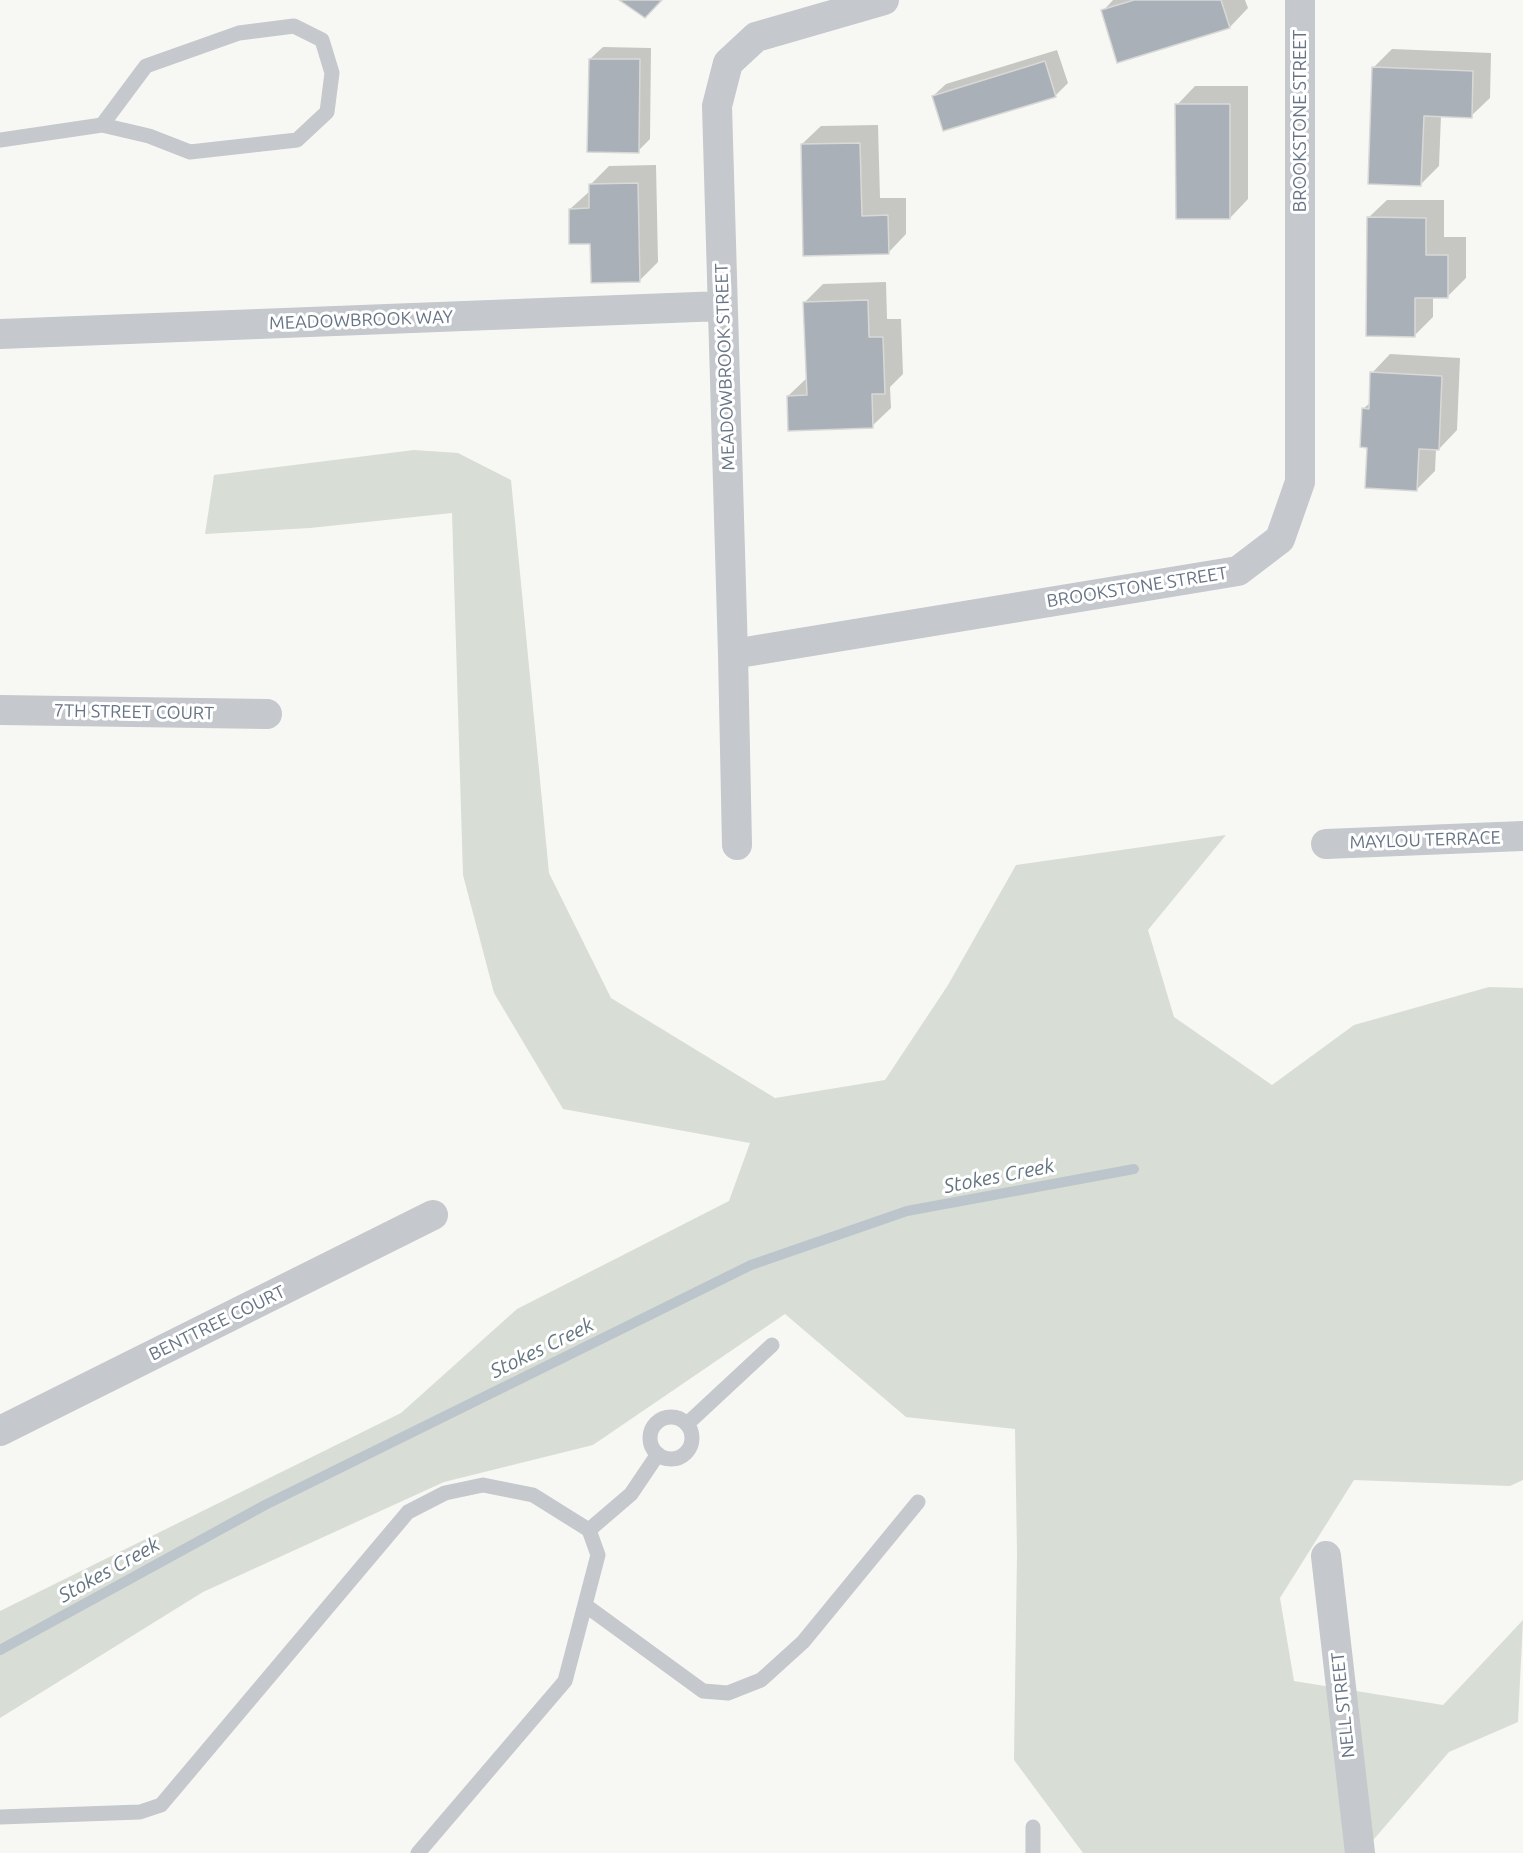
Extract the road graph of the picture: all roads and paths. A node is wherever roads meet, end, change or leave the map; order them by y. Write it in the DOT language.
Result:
graph roads {
  1 [pos="885,0"];
  2 [pos="1300,0"];
  3 [pos="102,124"];
  4 [pos="0,140"];
  5 [pos="722,306"];
  6 [pos="0,334"];
  7 [pos="734,654"];
  8 [pos="0,710"];
  9 [pos="267,714"];
  10 [pos="1523,836"];
  11 [pos="737,844"];
  12 [pos="1326,844"];
  13 [pos="433,1215"];
  14 [pos="772,1346"];
  15 [pos="687,1424"];
  16 [pos="0,1431"];
  17 [pos="658,1454"];
  18 [pos="918,1502"];
  19 [pos="589,1530"];
  20 [pos="1326,1556"];
  21 [pos="585,1605"];
  22 [pos="0,1817"];
  23 [pos="1033,1827"];
  24 [pos="418,1853"];
  25 [pos="1033,1853"];
  26 [pos="1360,1853"];
  1 -- 5 [label="street, MEADOWBROOK STREET"];
  2 -- 7 [label="street, BROOKSTONE STREET"];
  3 -- 3 [label="lane"];
  3 -- 4 [label="lane"];
  5 -- 6 [label="street, MEADOWBROOK WAY"];
  5 -- 7 [label="street, MEADOWBROOK STREET"];
  7 -- 11 [label="street, MEADOWBROOK STREET"];
  8 -- 9 [label="street, 7TH STREET COURT"];
  10 -- 12 [label="street, MAYLOU TERRACE"];
  13 -- 16 [label="street, BENTTREE COURT"];
  14 -- 15 [label="lane"];
  15 -- 17 [label="lane"];
  15 -- 17 [label="lane"];
  17 -- 19 [label="lane"];
  18 -- 21 [label="lane"];
  19 -- 21 [label="lane"];
  19 -- 22 [label="lane"];
  20 -- 26 [label="street, NELL STREET"];
  21 -- 24 [label="lane"];
  23 -- 25 [label="lane"];
}
